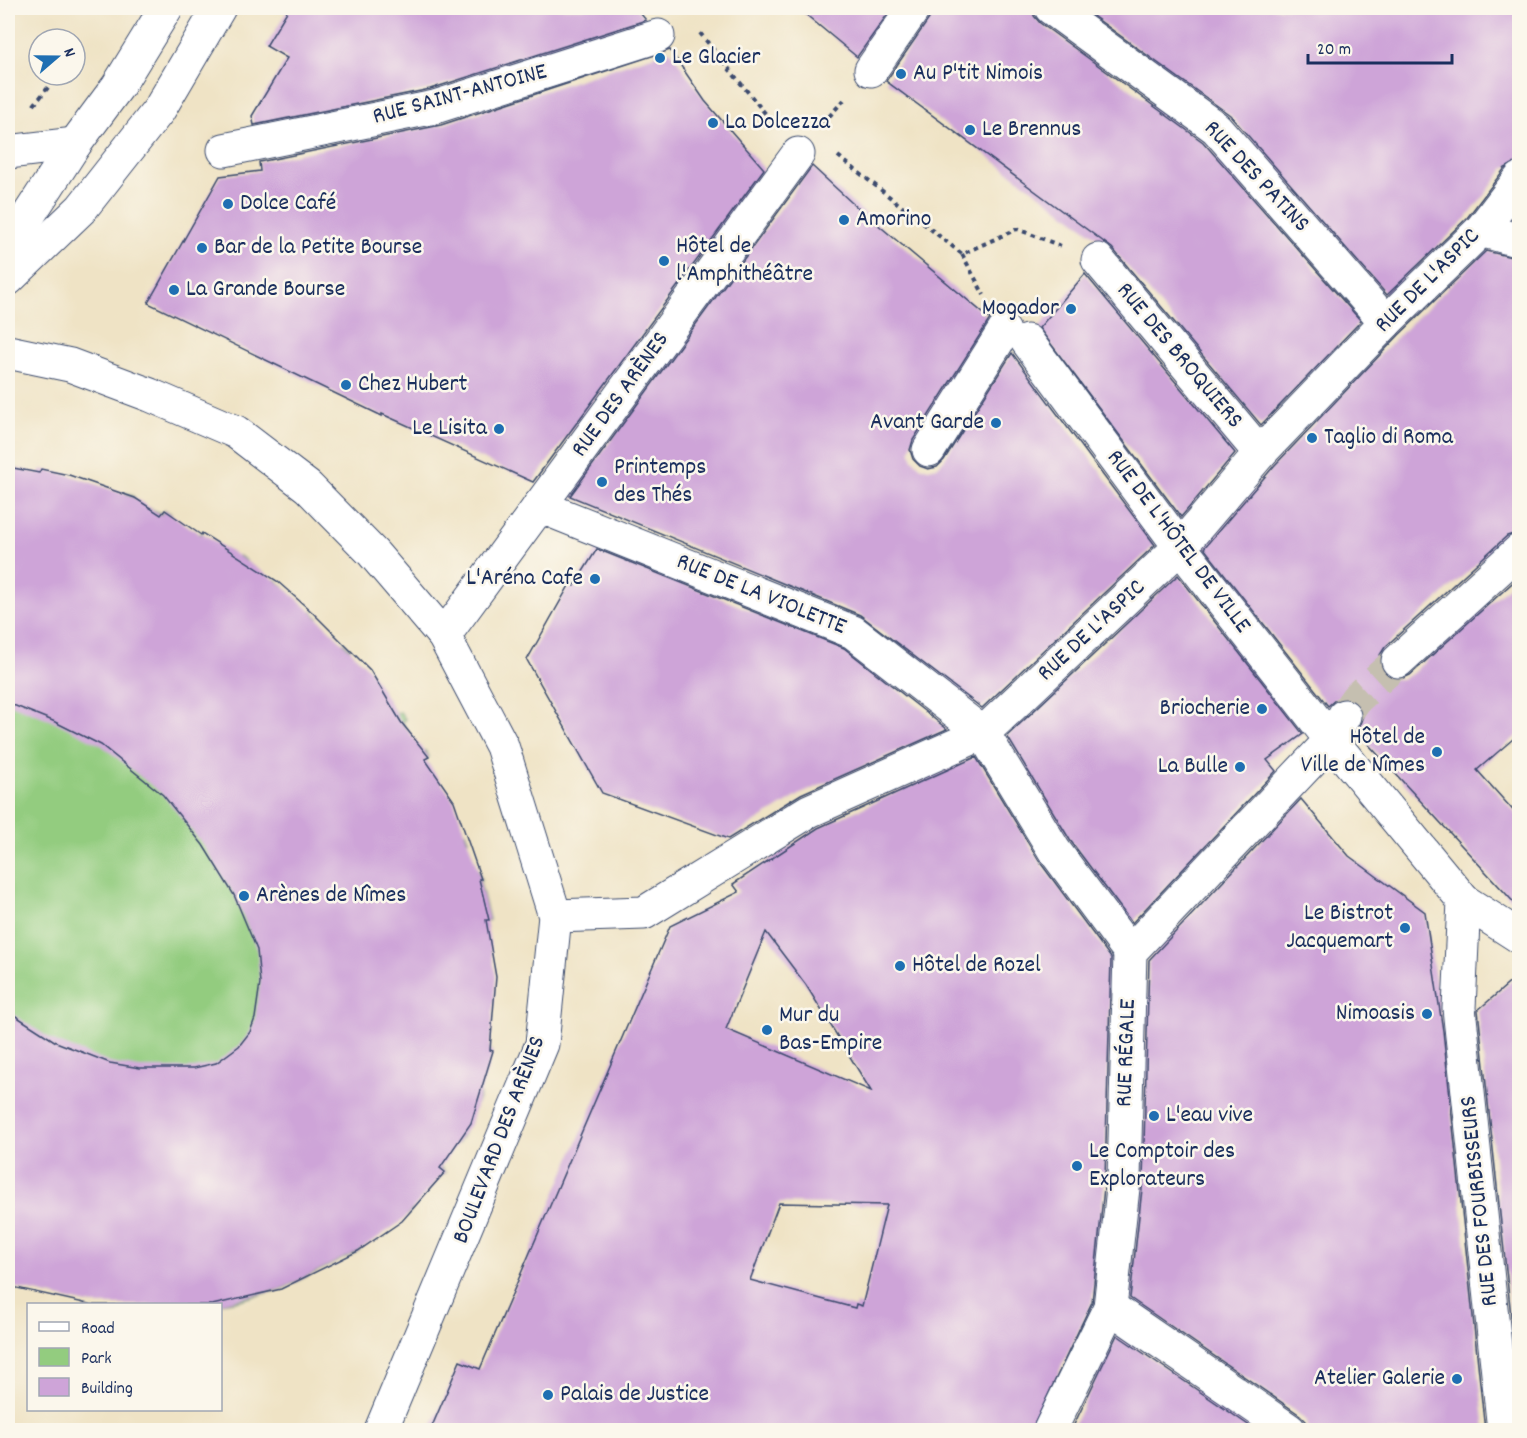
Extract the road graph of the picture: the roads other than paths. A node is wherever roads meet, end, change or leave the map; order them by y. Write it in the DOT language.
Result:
graph roads {
  1 [pos="166,8"];
  2 [pos="219,8"];
  3 [pos="914,8"];
  4 [pos="1051,8"];
  5 [pos="658,36"];
  6 [pos="871,70"];
  7 [pos="75,144"];
  8 [pos="224,150"];
  9 [pos="8,152"];
  10 [pos="798,154"];
  11 [pos="1520,179"];
  12 [pos="1481,230"];
  13 [pos="1520,241"];
  14 [pos="8,247"];
  15 [pos="1098,260"];
  16 [pos="8,279"];
  17 [pos="1386,322"];
  18 [pos="8,352"];
  19 [pos="928,450"];
  20 [pos="1260,453"];
  21 [pos="539,506"];
  22 [pos="1180,547"];
  23 [pos="1520,550"];
  24 [pos="444,636"];
  25 [pos="1398,661"];
  26 [pos="1338,728"];
  27 [pos="983,734"];
  28 [pos="1464,901"];
  29 [pos="555,916"];
  30 [pos="1520,937"];
  31 [pos="1130,952"];
  32 [pos="1110,1307"];
  33 [pos="381,1431"];
  34 [pos="1050,1431"];
  35 [pos="1288,1431"];
  36 [pos="1504,1431"];
  1 -- 7 [label="street"];
  2 -- 16 [label="street"];
  3 -- 6 [label="street"];
  4 -- 17 [label="street, RUE DES PATINS"];
  5 -- 8 [label="street, RUE SAINT-ANTOINE"];
  7 -- 9 [label="street"];
  7 -- 14 [label="street"];
  10 -- 21 [label="street, RUE DES ARÈNES"];
  11 -- 12 [label="street, RUE DE L'ASPIC"];
  12 -- 13 [label="street"];
  12 -- 17 [label="street, RUE DE L'ASPIC"];
  15 -- 20 [label="street, RUE DES BROQUIERS"];
  17 -- 20 [label="street, RUE DE L'ASPIC"];
  18 -- 24 [label="street, BOULEVARD DES ARÈNES"];
  19 -- 22 [label="street, RUE DE L'HÔTEL DE VILLE"];
  20 -- 22 [label="street, RUE DE L'ASPIC"];
  21 -- 24 [label="street, RUE DES ARÈNES"];
  21 -- 27 [label="street, RUE DE LA VIOLETTE"];
  22 -- 26 [label="street, RUE DE L'HÔTEL DE VILLE"];
  22 -- 27 [label="street, RUE DE L'ASPIC"];
  23 -- 25 [label="street"];
  24 -- 29 [label="street, BOULEVARD DES ARÈNES"];
  26 -- 28 [label="street, RUE DE L'HÔTEL DE VILLE"];
  26 -- 31 [label="street"];
  27 -- 29 [label="street, RUE DE L'ASPIC"];
  27 -- 31 [label="street, RUE DE LA VIOLETTE"];
  28 -- 30 [label="street, RUE DE L'HÔTEL DE VILLE"];
  28 -- 36 [label="street, RUE DES FOURBISSEURS"];
  29 -- 33 [label="street, BOULEVARD DES ARÈNES"];
  31 -- 32 [label="street, RUE RÉGALE"];
  32 -- 34 [label="street, RUE RÉGALE"];
  32 -- 35 [label="street"];
}
